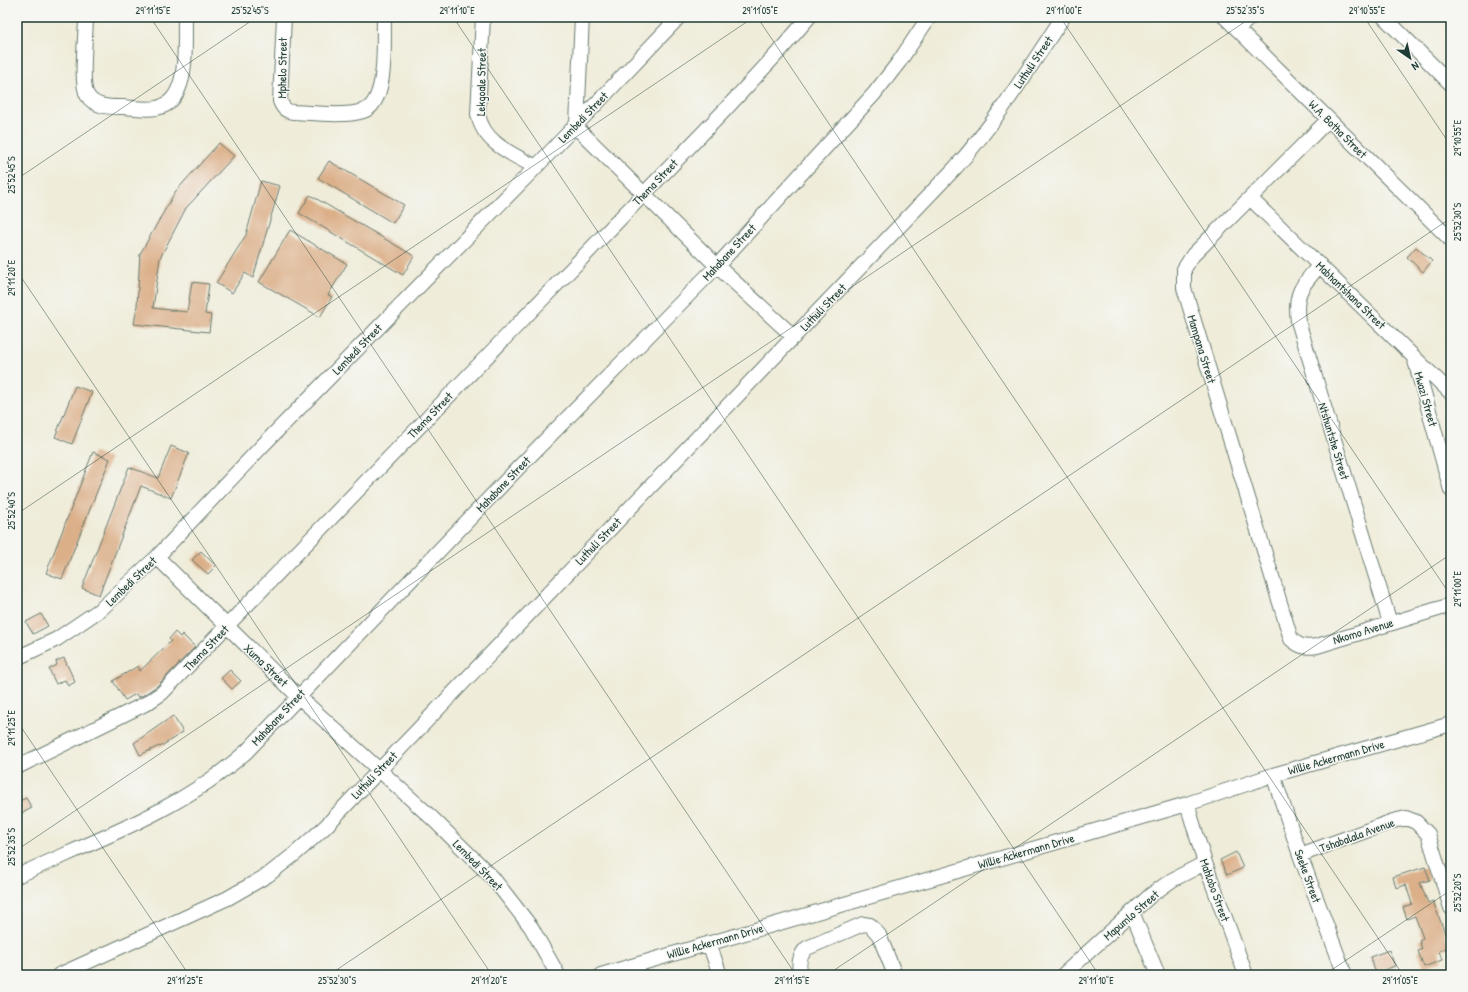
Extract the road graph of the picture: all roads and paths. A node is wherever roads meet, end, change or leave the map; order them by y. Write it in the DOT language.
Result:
graph roads {
  1 [pos="86,17"];
  2 [pos="185,17"];
  3 [pos="284,17"];
  4 [pos="384,17"];
  5 [pos="483,17"];
  6 [pos="582,17"];
  7 [pos="679,17"];
  8 [pos="809,17"];
  9 [pos="929,17"];
  10 [pos="1063,17"];
  11 [pos="1225,17"];
  12 [pos="1251,17"];
  13 [pos="1384,17"];
  14 [pos="1237,29"];
  15 [pos="1451,84"];
  16 [pos="1328,120"];
  17 [pos="576,125"];
  18 [pos="536,167"];
  19 [pos="644,193"];
  20 [pos="1250,198"];
  21 [pos="1451,240"];
  22 [pos="1320,265"];
  23 [pos="717,266"];
  24 [pos="794,337"];
  25 [pos="1413,355"];
  26 [pos="1451,393"];
  27 [pos="1451,490"];
  28 [pos="157,557"];
  29 [pos="1451,606"];
  30 [pos="1390,623"];
  31 [pos="1286,626"];
  32 [pos="226,627"];
  33 [pos="17,658"];
  34 [pos="298,696"];
  35 [pos="1451,724"];
  36 [pos="17,767"];
  37 [pos="378,771"];
  38 [pos="1273,775"];
  39 [pos="1187,804"];
  40 [pos="1300,855"];
  41 [pos="1205,863"];
  42 [pos="17,876"];
  43 [pos="1451,908"];
  44 [pos="1132,912"];
  45 [pos="709,943"];
  46 [pos="626,971"];
  47 [pos="1068,973"];
  48 [pos="59,975"];
  49 [pos="558,975"];
  50 [pos="601,975"];
  51 [pos="720,975"];
  52 [pos="801,975"];
  53 [pos="895,975"];
  54 [pos="1158,975"];
  55 [pos="1246,975"];
  56 [pos="1345,975"];
  1 -- 2 [label="street"];
  3 -- 4 [label="street, Mphelo Street"];
  5 -- 18 [label="street, Lekgoale Street"];
  6 -- 17 [label="street"];
  7 -- 17 [label="street, Lembedi Street"];
  8 -- 19 [label="street, Thema Street"];
  9 -- 23 [label="street, Mahabane Street"];
  10 -- 24 [label="street, Luthuli Street"];
  11 -- 14 [label="street, W.A. Botha Street"];
  12 -- 14 [label="street"];
  13 -- 15 [label="street"];
  14 -- 16 [label="street, W.A. Botha Street"];
  16 -- 20 [label="street, Mampana Street"];
  16 -- 21 [label="street, W.A. Botha Street"];
  17 -- 18 [label="street, Lembedi Street"];
  17 -- 19 [label="street"];
  18 -- 28 [label="street, Lembedi Street"];
  19 -- 23 [label="street"];
  19 -- 32 [label="street, Thema Street"];
  20 -- 22 [label="street, Mabhantshana Street"];
  20 -- 31 [label="street, Mampana Street"];
  22 -- 25 [label="street, Mabhantshana Street"];
  22 -- 30 [label="street, Ntshuntshe Street"];
  23 -- 24 [label="street"];
  23 -- 34 [label="street, Mahabane Street"];
  24 -- 37 [label="street, Luthuli Street"];
  25 -- 26 [label="street, Mabhantshana Street"];
  25 -- 27 [label="street, Mwazi Street"];
  28 -- 32 [label="street, Xuma Street"];
  28 -- 33 [label="street, Lembedi Street"];
  29 -- 30 [label="street, Nkomo Avenue"];
  30 -- 31 [label="street, Nkomo Avenue"];
  32 -- 34 [label="street, Xuma Street"];
  32 -- 36 [label="street, Thema Street"];
  34 -- 37 [label="street, Xuma Street"];
  34 -- 42 [label="street, Mahabane Street"];
  35 -- 38 [label="street, Willie Ackermann Drive"];
  37 -- 48 [label="street, Luthuli Street"];
  37 -- 49 [label="street, Lembedi Street"];
  38 -- 39 [label="street, Willie Ackermann Drive"];
  38 -- 40 [label="street, Seeke Street"];
  39 -- 41 [label="street, Mahlobo Street"];
  39 -- 45 [label="street, Willie Ackermann Drive"];
  40 -- 43 [label="street, Tshabalala Avenue"];
  40 -- 56 [label="street, Seeke Street"];
  41 -- 44 [label="street, Mapumlo Street"];
  41 -- 55 [label="street, Mahlobo Street"];
  44 -- 47 [label="street, Mapumlo Street"];
  44 -- 54 [label="street"];
  45 -- 46 [label="street, Willie Ackermann Drive"];
  45 -- 51 [label="street"];
  46 -- 50 [label="street, Willie Ackermann Drive"];
  52 -- 53 [label="street"];
}
